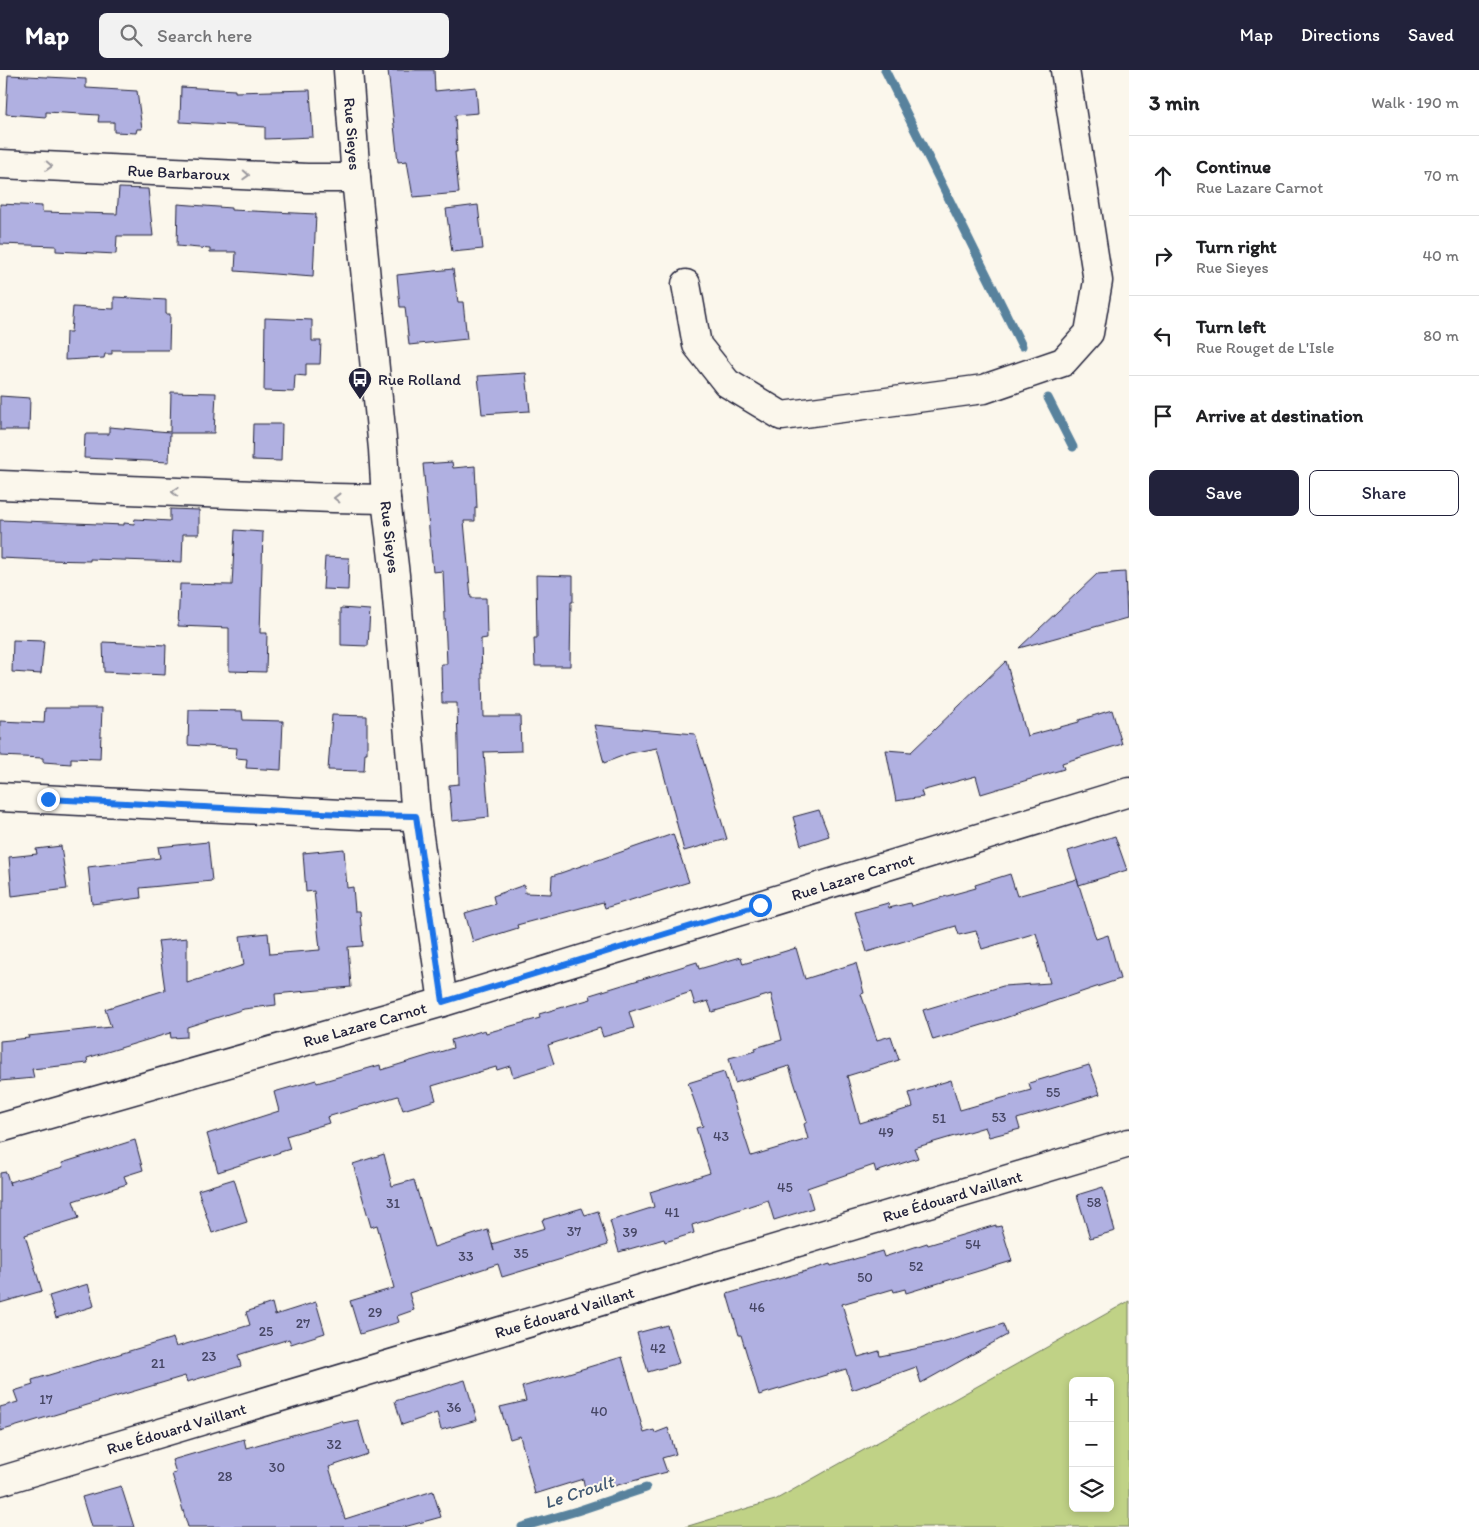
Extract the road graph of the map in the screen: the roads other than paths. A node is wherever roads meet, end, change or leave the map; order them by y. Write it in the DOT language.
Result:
graph roads {
  1 [pos="348,70"];
  2 [pos="1065,70"];
  3 [pos="0,164"];
  4 [pos="356,178"];
  5 [pos="686,284"];
  6 [pos="0,485"];
  7 [pos="386,499"];
  8 [pos="1129,792"];
  9 [pos="0,798"];
  10 [pos="416,816"];
  11 [pos="443,1002"];
  12 [pos="0,1128"];
  13 [pos="1129,1143"];
  14 [pos="0,1481"];
  1 -- 4 [label="street, Rue Sieyes"];
  2 -- 5 [label="street"];
  3 -- 4 [label="street, Rue Barbaroux, one-way"];
  4 -- 7 [label="street, Rue Sieyes"];
  7 -- 6 [label="street, one-way"];
  7 -- 10 [label="street, Rue Sieyes"];
  8 -- 11 [label="street, Rue Lazare Carnot"];
  9 -- 10 [label="street"];
  10 -- 11 [label="street, Rue Sieyes"];
  11 -- 12 [label="street, Rue Lazare Carnot"];
  13 -- 14 [label="street, Rue Édouard Vaillant"];
}
